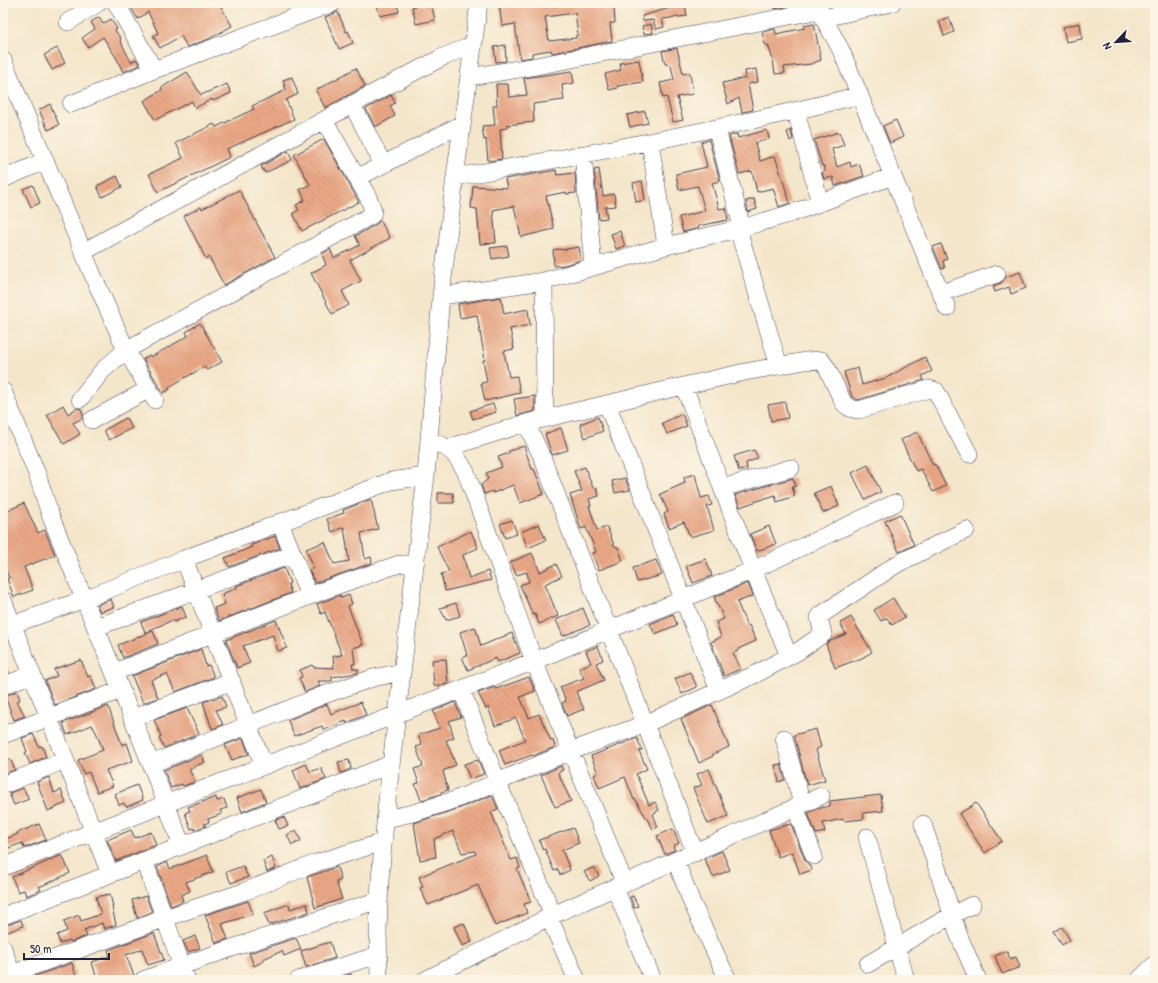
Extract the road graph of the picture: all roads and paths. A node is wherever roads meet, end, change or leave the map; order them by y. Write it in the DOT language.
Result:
graph roads {
  1 [pos="98,3"];
  2 [pos="116,3"];
  3 [pos="333,3"];
  4 [pos="479,3"];
  5 [pos="892,3"];
  6 [pos="820,10"];
  7 [pos="68,22"];
  8 [pos="473,45"];
  9 [pos="3,60"];
  10 [pos="154,70"];
  11 [pos="469,77"];
  12 [pos="860,95"];
  13 [pos="71,104"];
  14 [pos="352,104"];
  15 [pos="796,111"];
  16 [pos="324,120"];
  17 [pos="462,124"];
  18 [pos="717,129"];
  19 [pos="650,142"];
  20 [pos="583,154"];
  21 [pos="45,161"];
  22 [pos="383,164"];
  23 [pos="893,176"];
  24 [pos="455,177"];
  25 [pos="357,178"];
  26 [pos="3,179"];
  27 [pos="820,202"];
  28 [pos="740,228"];
  29 [pos="666,246"];
  30 [pos="83,252"];
  31 [pos="593,267"];
  32 [pos="997,274"];
  33 [pos="544,281"];
  34 [pos="441,296"];
  35 [pos="126,350"];
  36 [pos="779,366"];
  37 [pos="684,386"];
  38 [pos="3,391"];
  39 [pos="80,398"];
  40 [pos="607,404"];
  41 [pos="545,419"];
  42 [pos="92,420"];
  43 [pos="526,423"];
  44 [pos="430,441"];
  45 [pos="448,448"];
  46 [pos="969,454"];
  47 [pos="791,468"];
  48 [pos="426,476"];
  49 [pos="722,488"];
  50 [pos="895,503"];
  51 [pos="280,522"];
  52 [pos="966,530"];
  53 [pos="292,554"];
  54 [pos="184,559"];
  55 [pos="415,564"];
  56 [pos="753,570"];
  57 [pos="197,590"];
  58 [pos="309,596"];
  59 [pos="683,598"];
  60 [pos="85,599"];
  61 [pos="3,600"];
  62 [pos="8,626"];
  63 [pos="97,627"];
  64 [pos="608,630"];
  65 [pos="214,633"];
  66 [pos="789,656"];
  67 [pos="534,661"];
  68 [pos="115,672"];
  69 [pos="402,672"];
  70 [pos="32,674"];
  71 [pos="232,681"];
  72 [pos="3,686"];
  73 [pos="460,689"];
  74 [pos="122,690"];
  75 [pos="719,691"];
  76 [pos="397,714"];
  77 [pos="49,718"];
  78 [pos="132,718"];
  79 [pos="645,724"];
  80 [pos="249,725"];
  81 [pos="3,735"];
  82 [pos="784,738"];
  83 [pos="571,751"];
  84 [pos="66,760"];
  85 [pos="152,764"];
  86 [pos="391,764"];
  87 [pos="264,766"];
  88 [pos="498,783"];
  89 [pos="3,786"];
  90 [pos="821,796"];
  91 [pos="167,804"];
  92 [pos="798,805"];
  93 [pos="386,819"];
  94 [pos="923,824"];
  95 [pos="94,831"];
  96 [pos="867,837"];
  97 [pos="383,842"];
  98 [pos="182,846"];
  99 [pos="695,853"];
  100 [pos="814,856"];
  101 [pos="144,861"];
  102 [pos="676,861"];
  103 [pos="3,867"];
  104 [pos="110,874"];
  105 [pos="620,886"];
  106 [pos="379,900"];
  107 [pos="972,905"];
  108 [pos="952,915"];
  109 [pos="3,916"];
  110 [pos="551,916"];
  111 [pos="165,918"];
  112 [pos="897,947"];
  113 [pos="3,948"];
  114 [pos="378,955"];
  115 [pos="868,964"];
  116 [pos="1155,964"];
  117 [pos="184,973"];
  118 [pos="10,977"];
  119 [pos="143,980"];
  120 [pos="298,980"];
  121 [pos="379,980"];
  122 [pos="425,980"];
  123 [pos="577,980"];
  124 [pos="653,980"];
  125 [pos="728,980"];
  126 [pos="906,980"];
  127 [pos="978,980"];
  128 [pos="1139,980"];
  1 -- 7 [label="street"];
  2 -- 10 [label="street"];
  3 -- 10 [label="street"];
  4 -- 8 [label="street"];
  5 -- 6 [label="street"];
  6 -- 11 [label="street"];
  6 -- 12 [label="street"];
  8 -- 11 [label="street"];
  8 -- 14 [label="street"];
  9 -- 21 [label="street"];
  10 -- 13 [label="street"];
  11 -- 17 [label="street"];
  12 -- 15 [label="street"];
  12 -- 23 [label="street"];
  14 -- 16 [label="street"];
  14 -- 22 [label="street"];
  15 -- 18 [label="street"];
  15 -- 27 [label="street"];
  16 -- 25 [label="street"];
  16 -- 30 [label="street"];
  17 -- 22 [label="street"];
  17 -- 24 [label="street"];
  18 -- 19 [label="street"];
  18 -- 28 [label="street"];
  19 -- 20 [label="street"];
  19 -- 29 [label="street"];
  20 -- 24 [label="street"];
  20 -- 31 [label="street"];
  21 -- 26 [label="street"];
  21 -- 30 [label="street"];
  22 -- 25 [label="street"];
  23 -- 27 [label="street"];
  23 -- 32 [label="street"];
  24 -- 34 [label="street"];
  25 -- 35 [label="street"];
  27 -- 28 [label="street"];
  28 -- 29 [label="street"];
  28 -- 36 [label="street"];
  29 -- 31 [label="street"];
  30 -- 35 [label="street"];
  31 -- 33 [label="street"];
  33 -- 34 [label="street"];
  33 -- 41 [label="street"];
  34 -- 44 [label="street"];
  35 -- 39 [label="street"];
  35 -- 42 [label="street"];
  36 -- 37 [label="street"];
  36 -- 46 [label="street"];
  37 -- 40 [label="street"];
  37 -- 49 [label="street"];
  38 -- 60 [label="street"];
  40 -- 41 [label="street"];
  40 -- 59 [label="street"];
  41 -- 43 [label="street"];
  43 -- 45 [label="street"];
  43 -- 64 [label="street"];
  44 -- 45 [label="street"];
  44 -- 48 [label="street"];
  45 -- 67 [label="street"];
  47 -- 49 [label="street"];
  48 -- 51 [label="street"];
  48 -- 55 [label="street"];
  49 -- 56 [label="street"];
  50 -- 56 [label="street"];
  51 -- 53 [label="street"];
  51 -- 54 [label="street"];
  52 -- 66 [label="street"];
  53 -- 57 [label="street"];
  53 -- 58 [label="street"];
  54 -- 57 [label="street"];
  54 -- 60 [label="street"];
  55 -- 58 [label="street"];
  55 -- 69 [label="street"];
  56 -- 59 [label="street"];
  56 -- 66 [label="street"];
  57 -- 63 [label="street"];
  57 -- 65 [label="street"];
  58 -- 65 [label="street"];
  59 -- 64 [label="street"];
  59 -- 75 [label="street"];
  60 -- 62 [label="street"];
  60 -- 63 [label="street"];
  61 -- 62 [label="street"];
  62 -- 70 [label="street"];
  63 -- 68 [label="street"];
  64 -- 67 [label="street"];
  64 -- 79 [label="street"];
  65 -- 68 [label="street"];
  65 -- 71 [label="street"];
  66 -- 75 [label="street"];
  67 -- 73 [label="street"];
  67 -- 83 [label="street"];
  68 -- 74 [label="street"];
  69 -- 76 [label="street"];
  69 -- 80 [label="street"];
  70 -- 72 [label="street"];
  70 -- 77 [label="street"];
  71 -- 78 [label="street"];
  71 -- 80 [label="street"];
  73 -- 76 [label="street"];
  73 -- 88 [label="street"];
  74 -- 77 [label="street"];
  74 -- 78 [label="street"];
  75 -- 79 [label="street"];
  76 -- 86 [label="street"];
  76 -- 87 [label="street"];
  77 -- 81 [label="street"];
  77 -- 84 [label="street"];
  78 -- 85 [label="street"];
  79 -- 83 [label="street"];
  79 -- 99 [label="street"];
  80 -- 85 [label="street"];
  80 -- 87 [label="street"];
  82 -- 92 [label="street"];
  83 -- 88 [label="street"];
  83 -- 105 [label="street"];
  84 -- 89 [label="street"];
  84 -- 95 [label="street"];
  85 -- 91 [label="street"];
  86 -- 93 [label="street"];
  86 -- 98 [label="street"];
  87 -- 91 [label="street"];
  88 -- 93 [label="street"];
  88 -- 110 [label="street"];
  90 -- 92 [label="street"];
  91 -- 95 [label="street"];
  91 -- 98 [label="street"];
  92 -- 99 [label="street"];
  92 -- 100 [label="street"];
  93 -- 97 [label="street"];
  94 -- 108 [label="street"];
  95 -- 103 [label="street"];
  95 -- 104 [label="street"];
  96 -- 112 [label="street"];
  97 -- 106 [label="street"];
  97 -- 111 [label="street"];
  98 -- 101 [label="street"];
  99 -- 102 [label="street"];
  101 -- 104 [label="street"];
  101 -- 111 [label="street"];
  102 -- 105 [label="street"];
  102 -- 125 [label="street"];
  104 -- 109 [label="street"];
  105 -- 110 [label="street"];
  105 -- 124 [label="street"];
  106 -- 114 [label="street"];
  106 -- 117 [label="street"];
  107 -- 108 [label="street"];
  108 -- 112 [label="street"];
  108 -- 127 [label="street"];
  110 -- 122 [label="street"];
  110 -- 123 [label="street"];
  111 -- 117 [label="street"];
  111 -- 118 [label="street"];
  112 -- 115 [label="street"];
  112 -- 126 [label="street"];
  113 -- 118 [label="street"];
  114 -- 120 [label="street"];
  114 -- 121 [label="street"];
  116 -- 128 [label="street"];
  117 -- 119 [label="street"];
}
